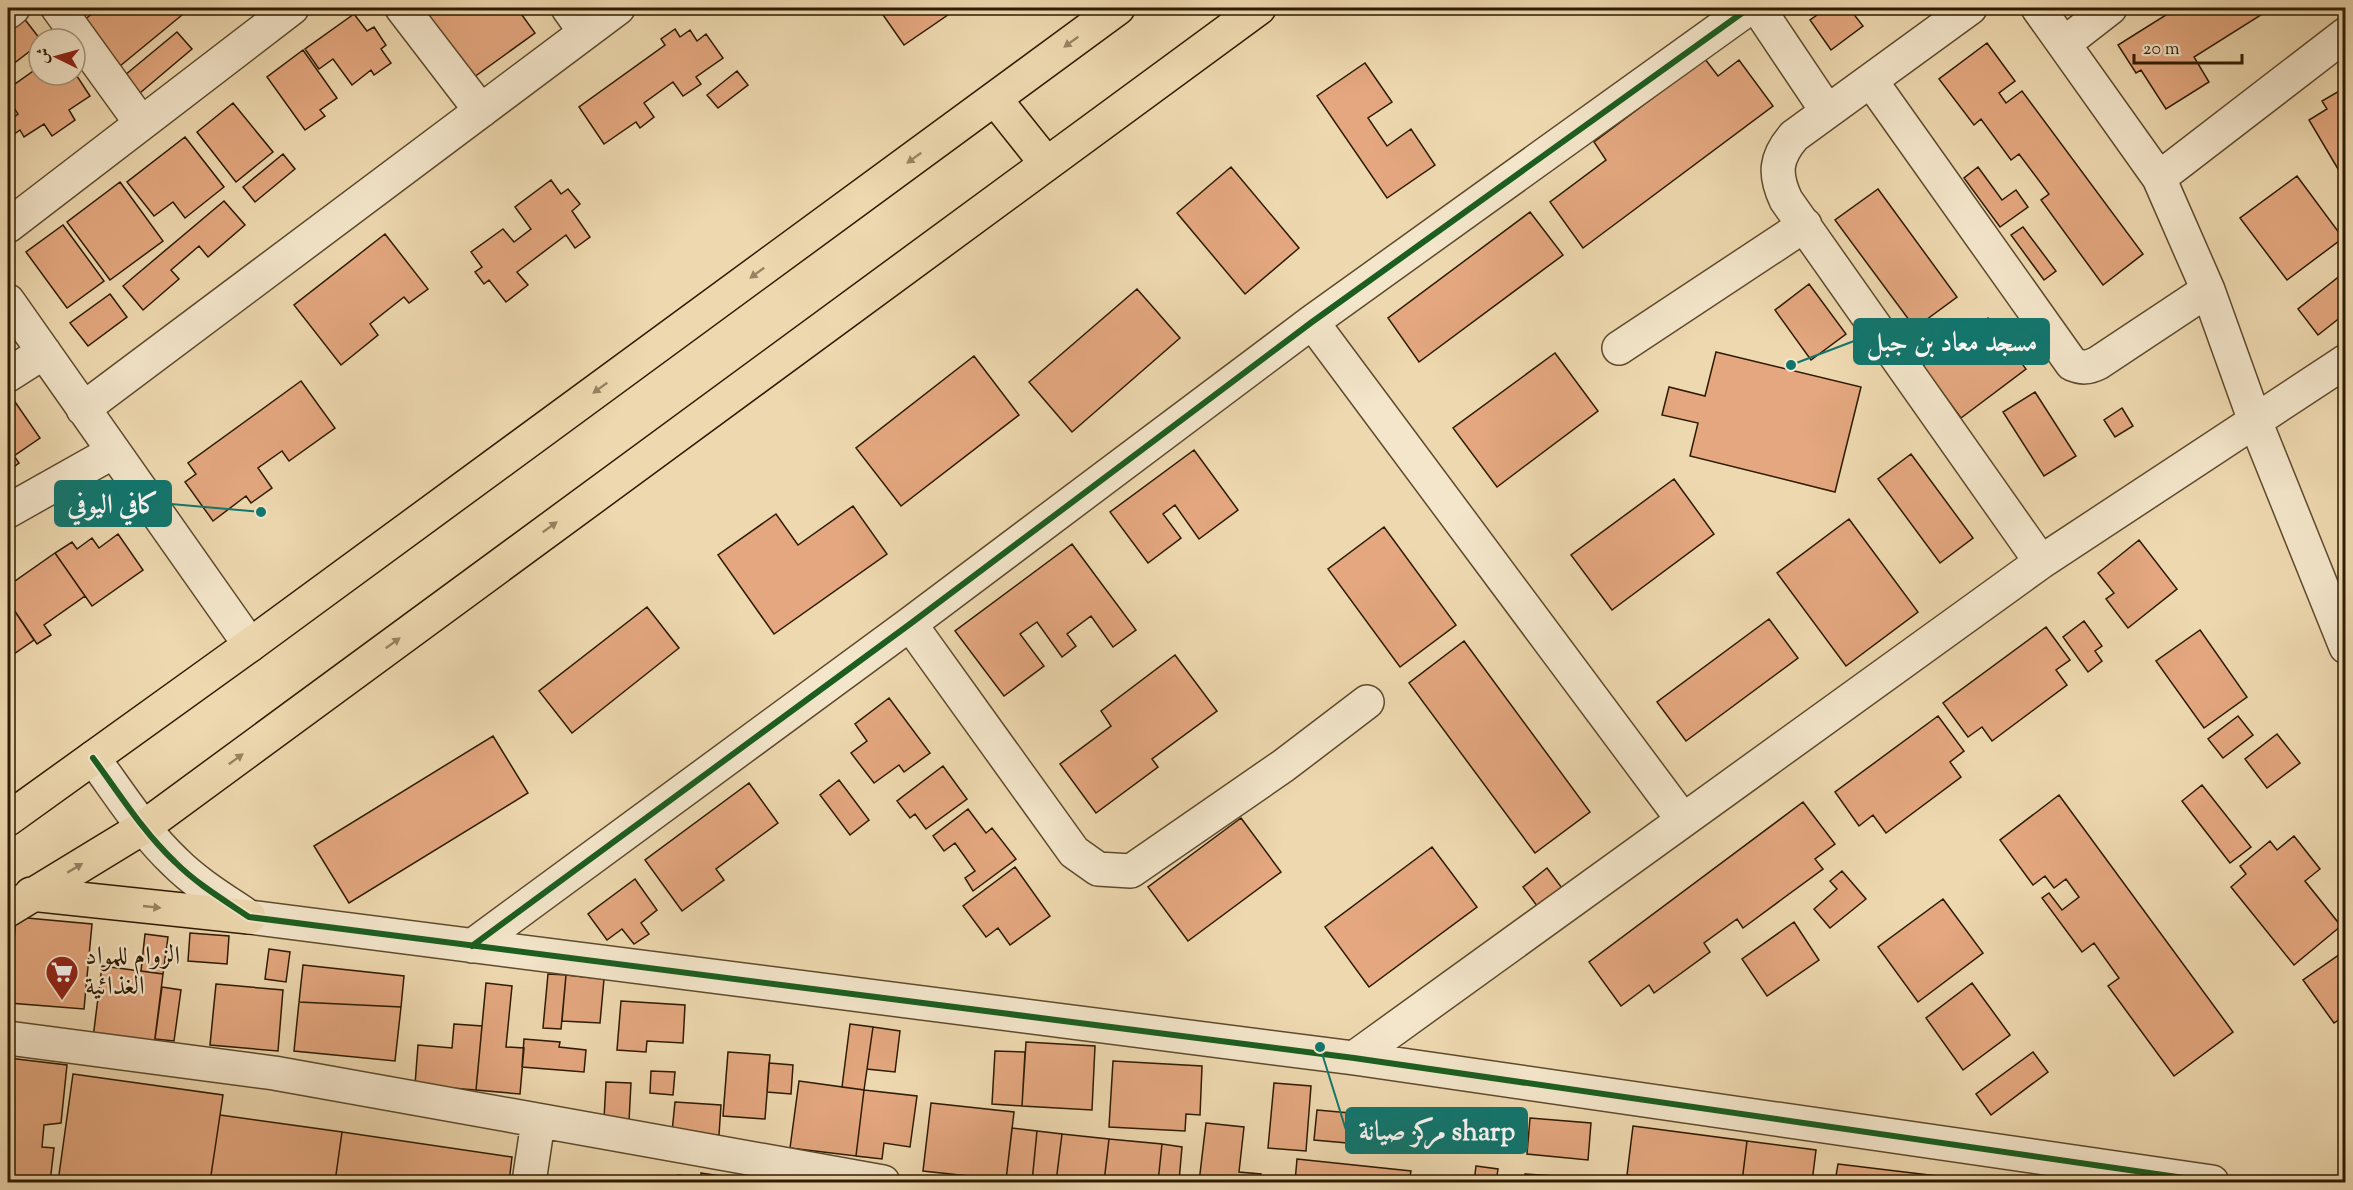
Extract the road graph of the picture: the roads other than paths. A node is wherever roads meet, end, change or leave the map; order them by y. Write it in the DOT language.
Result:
graph roads {
  1 [pos="13,8"];
  2 [pos="57,8"];
  3 [pos="292,8"];
  4 [pos="402,8"];
  5 [pos="618,8"];
  6 [pos="1118,8"];
  7 [pos="1259,8"];
  8 [pos="1749,8"];
  9 [pos="1758,8"];
  10 [pos="1970,8"];
  11 [pos="2038,8"];
  12 [pos="2110,8"];
  13 [pos="8,12"];
  14 [pos="576,20"];
  15 [pos="2346,34"];
  16 [pos="2065,43"];
  17 [pos="1871,81"];
  18 [pos="995,99"];
  19 [pos="481,111"];
  20 [pos="1827,111"];
  21 [pos="141,123"];
  22 [pos="1046,163"];
  23 [pos="2159,178"];
  24 [pos="1805,225"];
  25 [pos="8,226"];
  26 [pos="2208,290"];
  27 [pos="8,302"];
  28 [pos="1312,322"];
  29 [pos="1619,348"];
  30 [pos="44,352"];
  31 [pos="2346,361"];
  32 [pos="8,375"];
  33 [pos="83,409"];
  34 [pos="2255,421"];
  35 [pos="113,452"];
  36 [pos="8,511"];
  37 [pos="2041,562"];
  38 [pos="910,624"];
  39 [pos="2342,630"];
  40 [pos="249,645"];
  41 [pos="1367,702"];
  42 [pos="93,758"];
  43 [pos="8,819"];
  44 [pos="1683,820"];
  45 [pos="144,827"];
  46 [pos="19,902"];
  47 [pos="249,917"];
  48 [pos="472,946"];
  49 [pos="8,1038"];
  50 [pos="1354,1058"];
  51 [pos="538,1122"];
  52 [pos="529,1182"];
  53 [pos="884,1182"];
  54 [pos="2212,1182"];
  1 -- 13 [label="street"];
  2 -- 21 [label="street"];
  3 -- 21 [label="street"];
  4 -- 19 [label="street"];
  5 -- 14 [label="street"];
  6 -- 18 [label="main road, one-way"];
  7 -- 22 [label="main road"];
  8 -- 28 [label="street"];
  9 -- 20 [label="street"];
  10 -- 17 [label="street"];
  11 -- 16 [label="street"];
  12 -- 16 [label="street"];
  14 -- 19 [label="street"];
  15 -- 23 [label="street"];
  16 -- 23 [label="street"];
  17 -- 20 [label="street"];
  17 -- 26 [label="street"];
  18 -- 22 [label="main road"];
  18 -- 40 [label="main road, one-way"];
  19 -- 33 [label="street"];
  20 -- 24 [label="street"];
  21 -- 25 [label="street"];
  45 -- 22 [label="main road, one-way"];
  23 -- 26 [label="street"];
  24 -- 29 [label="street"];
  24 -- 37 [label="street"];
  26 -- 34 [label="street"];
  27 -- 30 [label="street"];
  28 -- 38 [label="street"];
  28 -- 44 [label="street"];
  30 -- 32 [label="street"];
  30 -- 33 [label="street"];
  31 -- 34 [label="street"];
  33 -- 35 [label="street"];
  34 -- 37 [label="street"];
  34 -- 39 [label="street"];
  35 -- 36 [label="street"];
  35 -- 40 [label="street"];
  37 -- 44 [label="street"];
  38 -- 41 [label="street"];
  38 -- 48 [label="street"];
  40 -- 42 [label="main road"];
  42 -- 43 [label="main road"];
  42 -- 45 [label="street"];
  44 -- 50 [label="street"];
  46 -- 45 [label="main road, one-way"];
  45 -- 47 [label="street"];
  46 -- 47 [label="main road, one-way"];
  47 -- 48 [label="street"];
  48 -- 50 [label="street"];
  49 -- 51 [label="street"];
  50 -- 54 [label="street"];
  51 -- 52 [label="street"];
  51 -- 53 [label="street"];
}
